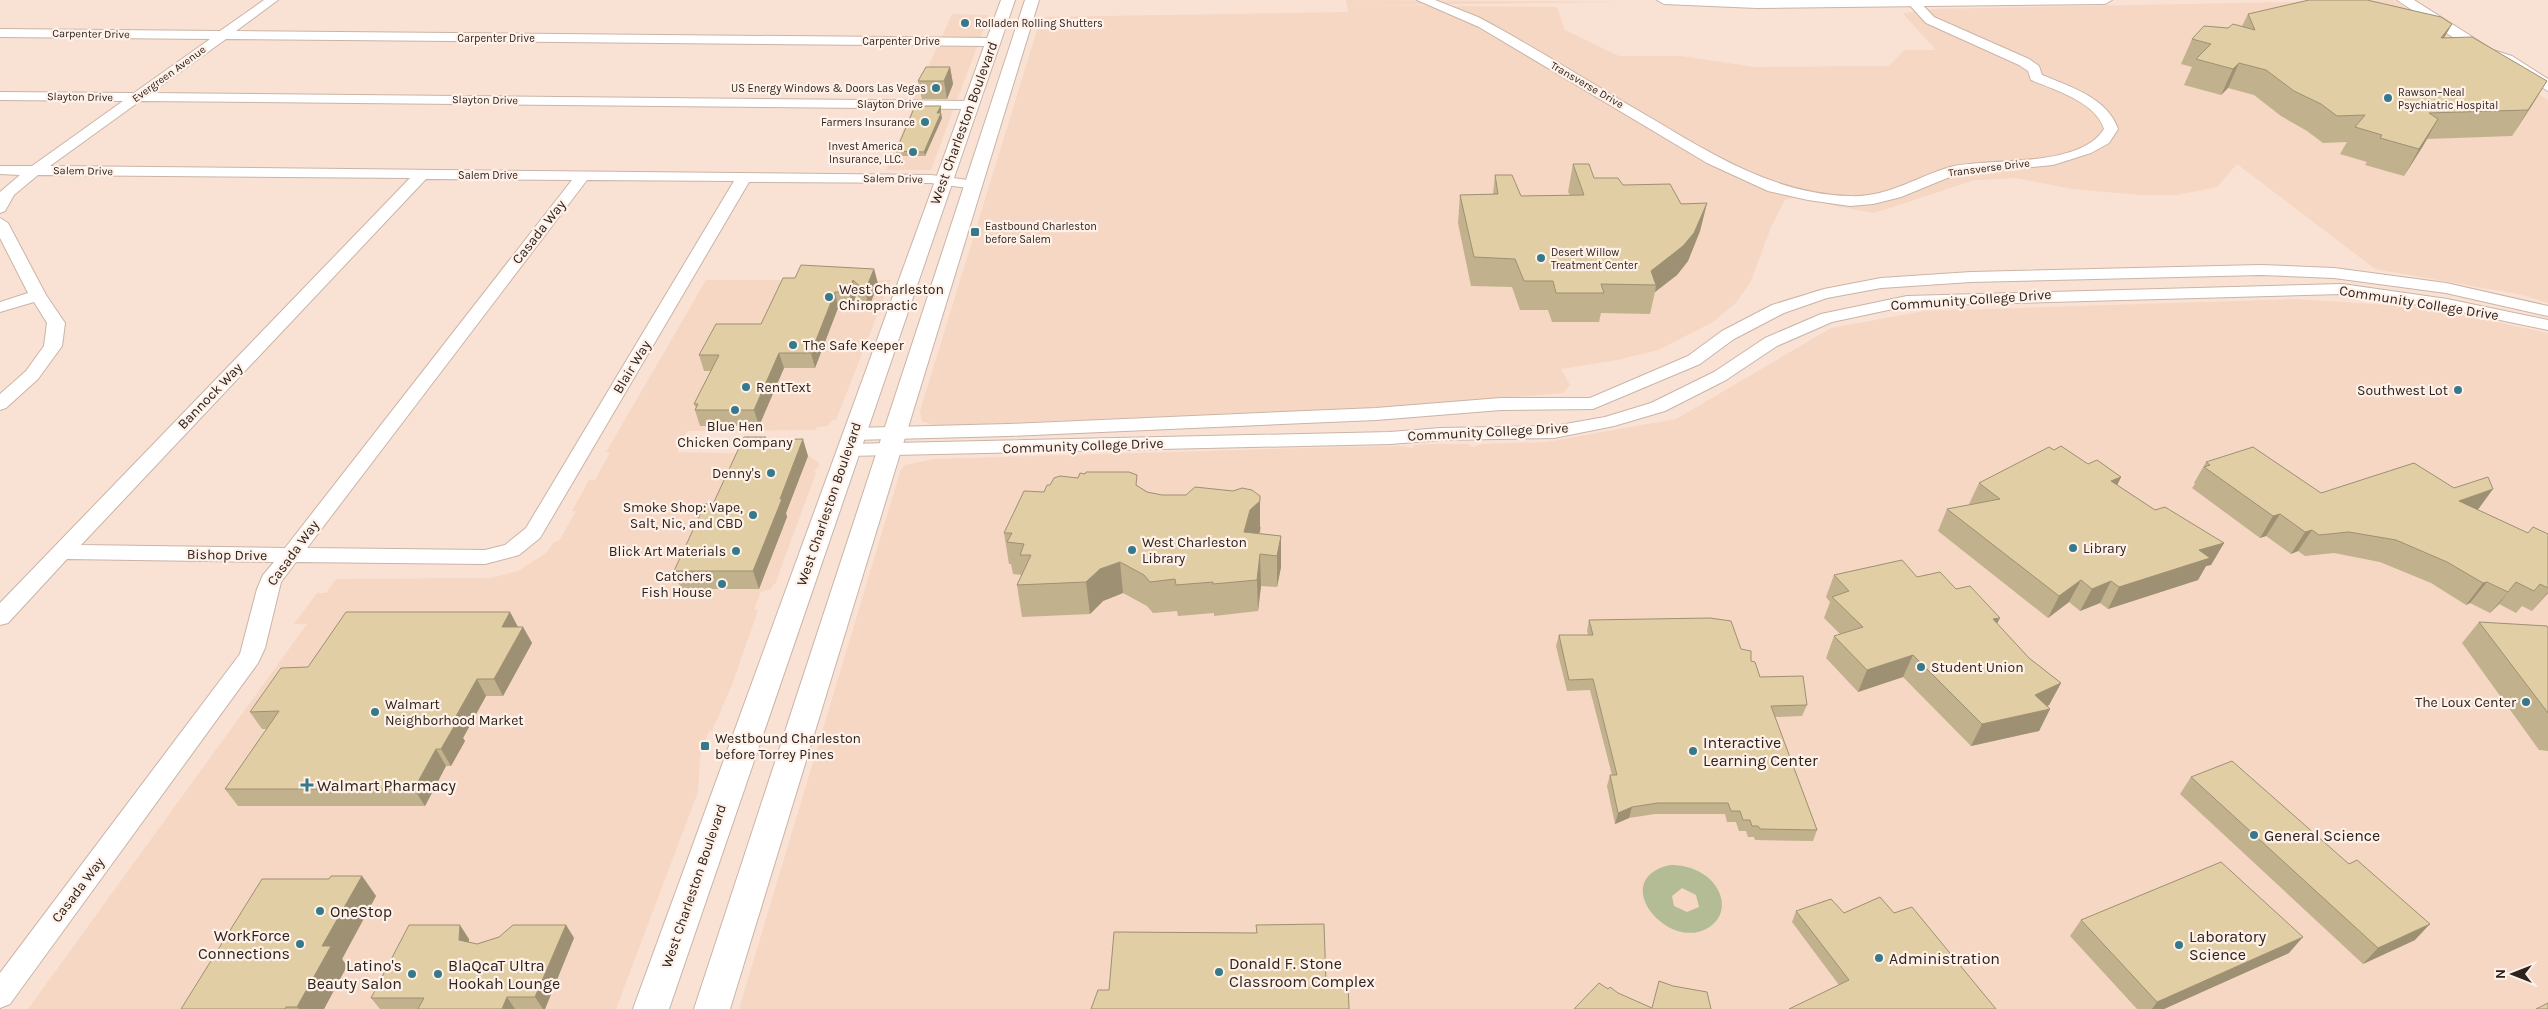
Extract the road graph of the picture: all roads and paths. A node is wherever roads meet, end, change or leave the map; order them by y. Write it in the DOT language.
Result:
graph roads {
  1 [pos="272,0"];
  2 [pos="1008,0"];
  3 [pos="1032,0"];
  4 [pos="1423,0"];
  5 [pos="1664,0"];
  6 [pos="2105,0"];
  7 [pos="2404,0"];
  8 [pos="2419,0"];
  9 [pos="1688,1"];
  10 [pos="1912,1"];
  11 [pos="999,25"];
  12 [pos="0,33"];
  13 [pos="222,35"];
  14 [pos="993,42"];
  15 [pos="1017,53"];
  16 [pos="2506,59"];
  17 [pos="2548,86"];
  18 [pos="0,96"];
  19 [pos="137,97"];
  20 [pos="970,105"];
  21 [pos="0,170"];
  22 [pos="34,170"];
  23 [pos="421,175"];
  24 [pos="582,176"];
  25 [pos="744,177"];
  26 [pos="944,180"];
  27 [pos="975,185"];
  28 [pos="0,208"];
  29 [pos="0,226"];
  30 [pos="2210,272"];
  31 [pos="2225,290"];
  32 [pos="1824,294"];
  33 [pos="38,295"];
  34 [pos="2447,296"];
  35 [pos="0,307"];
  36 [pos="2548,311"];
  37 [pos="1845,313"];
  38 [pos="2548,326"];
  39 [pos="0,404"];
  40 [pos="1436,410"];
  41 [pos="1441,434"];
  42 [pos="850,442"];
  43 [pos="893,442"];
  44 [pos="512,550"];
  45 [pos="61,552"];
  46 [pos="289,556"];
  47 [pos="0,617"];
  48 [pos="0,995"];
  49 [pos="651,1009"];
  50 [pos="712,1009"];
  1 -- 13 [label="street, Evergreen Avenue"];
  2 -- 11 [label="main road, West Charleston Boulevard"];
  3 -- 15 [label="main road, West Charleston Boulevard"];
  4 -- 10 [label="street, Transverse Drive"];
  5 -- 9 [label="main road"];
  6 -- 10 [label="main road"];
  7 -- 16 [label="main road"];
  8 -- 16 [label="main road"];
  9 -- 10 [label="main road"];
  11 -- 14 [label="main road, West Charleston Boulevard"];
  11 -- 15 [label="main road"];
  12 -- 13 [label="street, Carpenter Drive"];
  13 -- 14 [label="street, Carpenter Drive"];
  13 -- 19 [label="street, Evergreen Avenue"];
  14 -- 20 [label="main road, West Charleston Boulevard"];
  15 -- 27 [label="main road, West Charleston Boulevard"];
  16 -- 17 [label="main road"];
  18 -- 19 [label="street, Slayton Drive"];
  19 -- 20 [label="street, Slayton Drive"];
  19 -- 22 [label="street, Evergreen Avenue"];
  20 -- 26 [label="main road, West Charleston Boulevard"];
  21 -- 22 [label="street, Salem Drive"];
  22 -- 23 [label="street, Salem Drive"];
  22 -- 28 [label="street, Evergreen Avenue"];
  23 -- 24 [label="street, Salem Drive"];
  23 -- 45 [label="street, Bannock Way"];
  24 -- 25 [label="street, Salem Drive"];
  24 -- 46 [label="street, Casada Way"];
  25 -- 26 [label="street, Salem Drive"];
  25 -- 44 [label="street, Blair Way"];
  26 -- 27 [label="street, Salem Drive"];
  26 -- 42 [label="main road, West Charleston Boulevard"];
  27 -- 43 [label="main road, West Charleston Boulevard"];
  29 -- 33 [label="street"];
  30 -- 31 [label="street"];
  30 -- 32 [label="street, Community College Drive"];
  30 -- 34 [label="street, Community College Drive"];
  31 -- 34 [label="street, Community College Drive"];
  31 -- 37 [label="street, Community College Drive"];
  32 -- 37 [label="street"];
  32 -- 40 [label="street, Community College Drive"];
  33 -- 35 [label="street"];
  33 -- 39 [label="street"];
  34 -- 36 [label="street, Community College Drive"];
  34 -- 38 [label="street, Community College Drive"];
  37 -- 41 [label="street, Community College Drive"];
  40 -- 41 [label="street"];
  40 -- 43 [label="street, Community College Drive"];
  41 -- 43 [label="street, Community College Drive"];
  42 -- 43 [label="street, Community College Drive"];
  42 -- 49 [label="main road, West Charleston Boulevard"];
  43 -- 50 [label="main road, West Charleston Boulevard"];
  44 -- 46 [label="street, Bishop Drive"];
  45 -- 46 [label="street, Bishop Drive"];
  45 -- 47 [label="street, Bannock Way"];
  46 -- 48 [label="street, Casada Way"];
}
